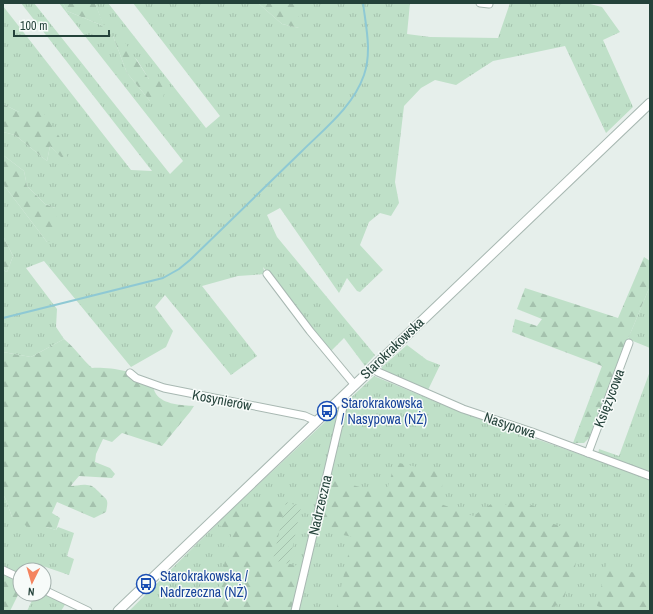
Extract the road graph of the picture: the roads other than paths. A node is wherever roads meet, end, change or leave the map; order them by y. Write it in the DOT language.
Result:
graph roads {
  1 [pos="480,3"];
  2 [pos="489,4"];
  3 [pos="650,103"];
  4 [pos="267,274"];
  5 [pos="629,343"];
  6 [pos="372,368"];
  7 [pos="130,373"];
  8 [pos="354,384"];
  9 [pos="340,399"];
  10 [pos="316,421"];
  11 [pos="588,453"];
  12 [pos="650,476"];
  13 [pos="52,594"];
  14 [pos="88,611"];
  15 [pos="118,611"];
  16 [pos="296,611"];
  1 -- 2 [label="street"];
  3 -- 6 [label="street, Starokrakowska"];
  4 -- 8 [label="street"];
  5 -- 11 [label="street, Księżycowa"];
  6 -- 8 [label="street, Starokrakowska"];
  6 -- 11 [label="street, Nasypowa"];
  7 -- 10 [label="street, Kosynierów"];
  8 -- 9 [label="street, Starokrakowska"];
  9 -- 10 [label="street, Starokrakowska"];
  9 -- 16 [label="street, Nadrzeczna"];
  10 -- 15 [label="street, Starokrakowska"];
  11 -- 12 [label="street, Nasypowa"];
  13 -- 14 [label="street"];
}
